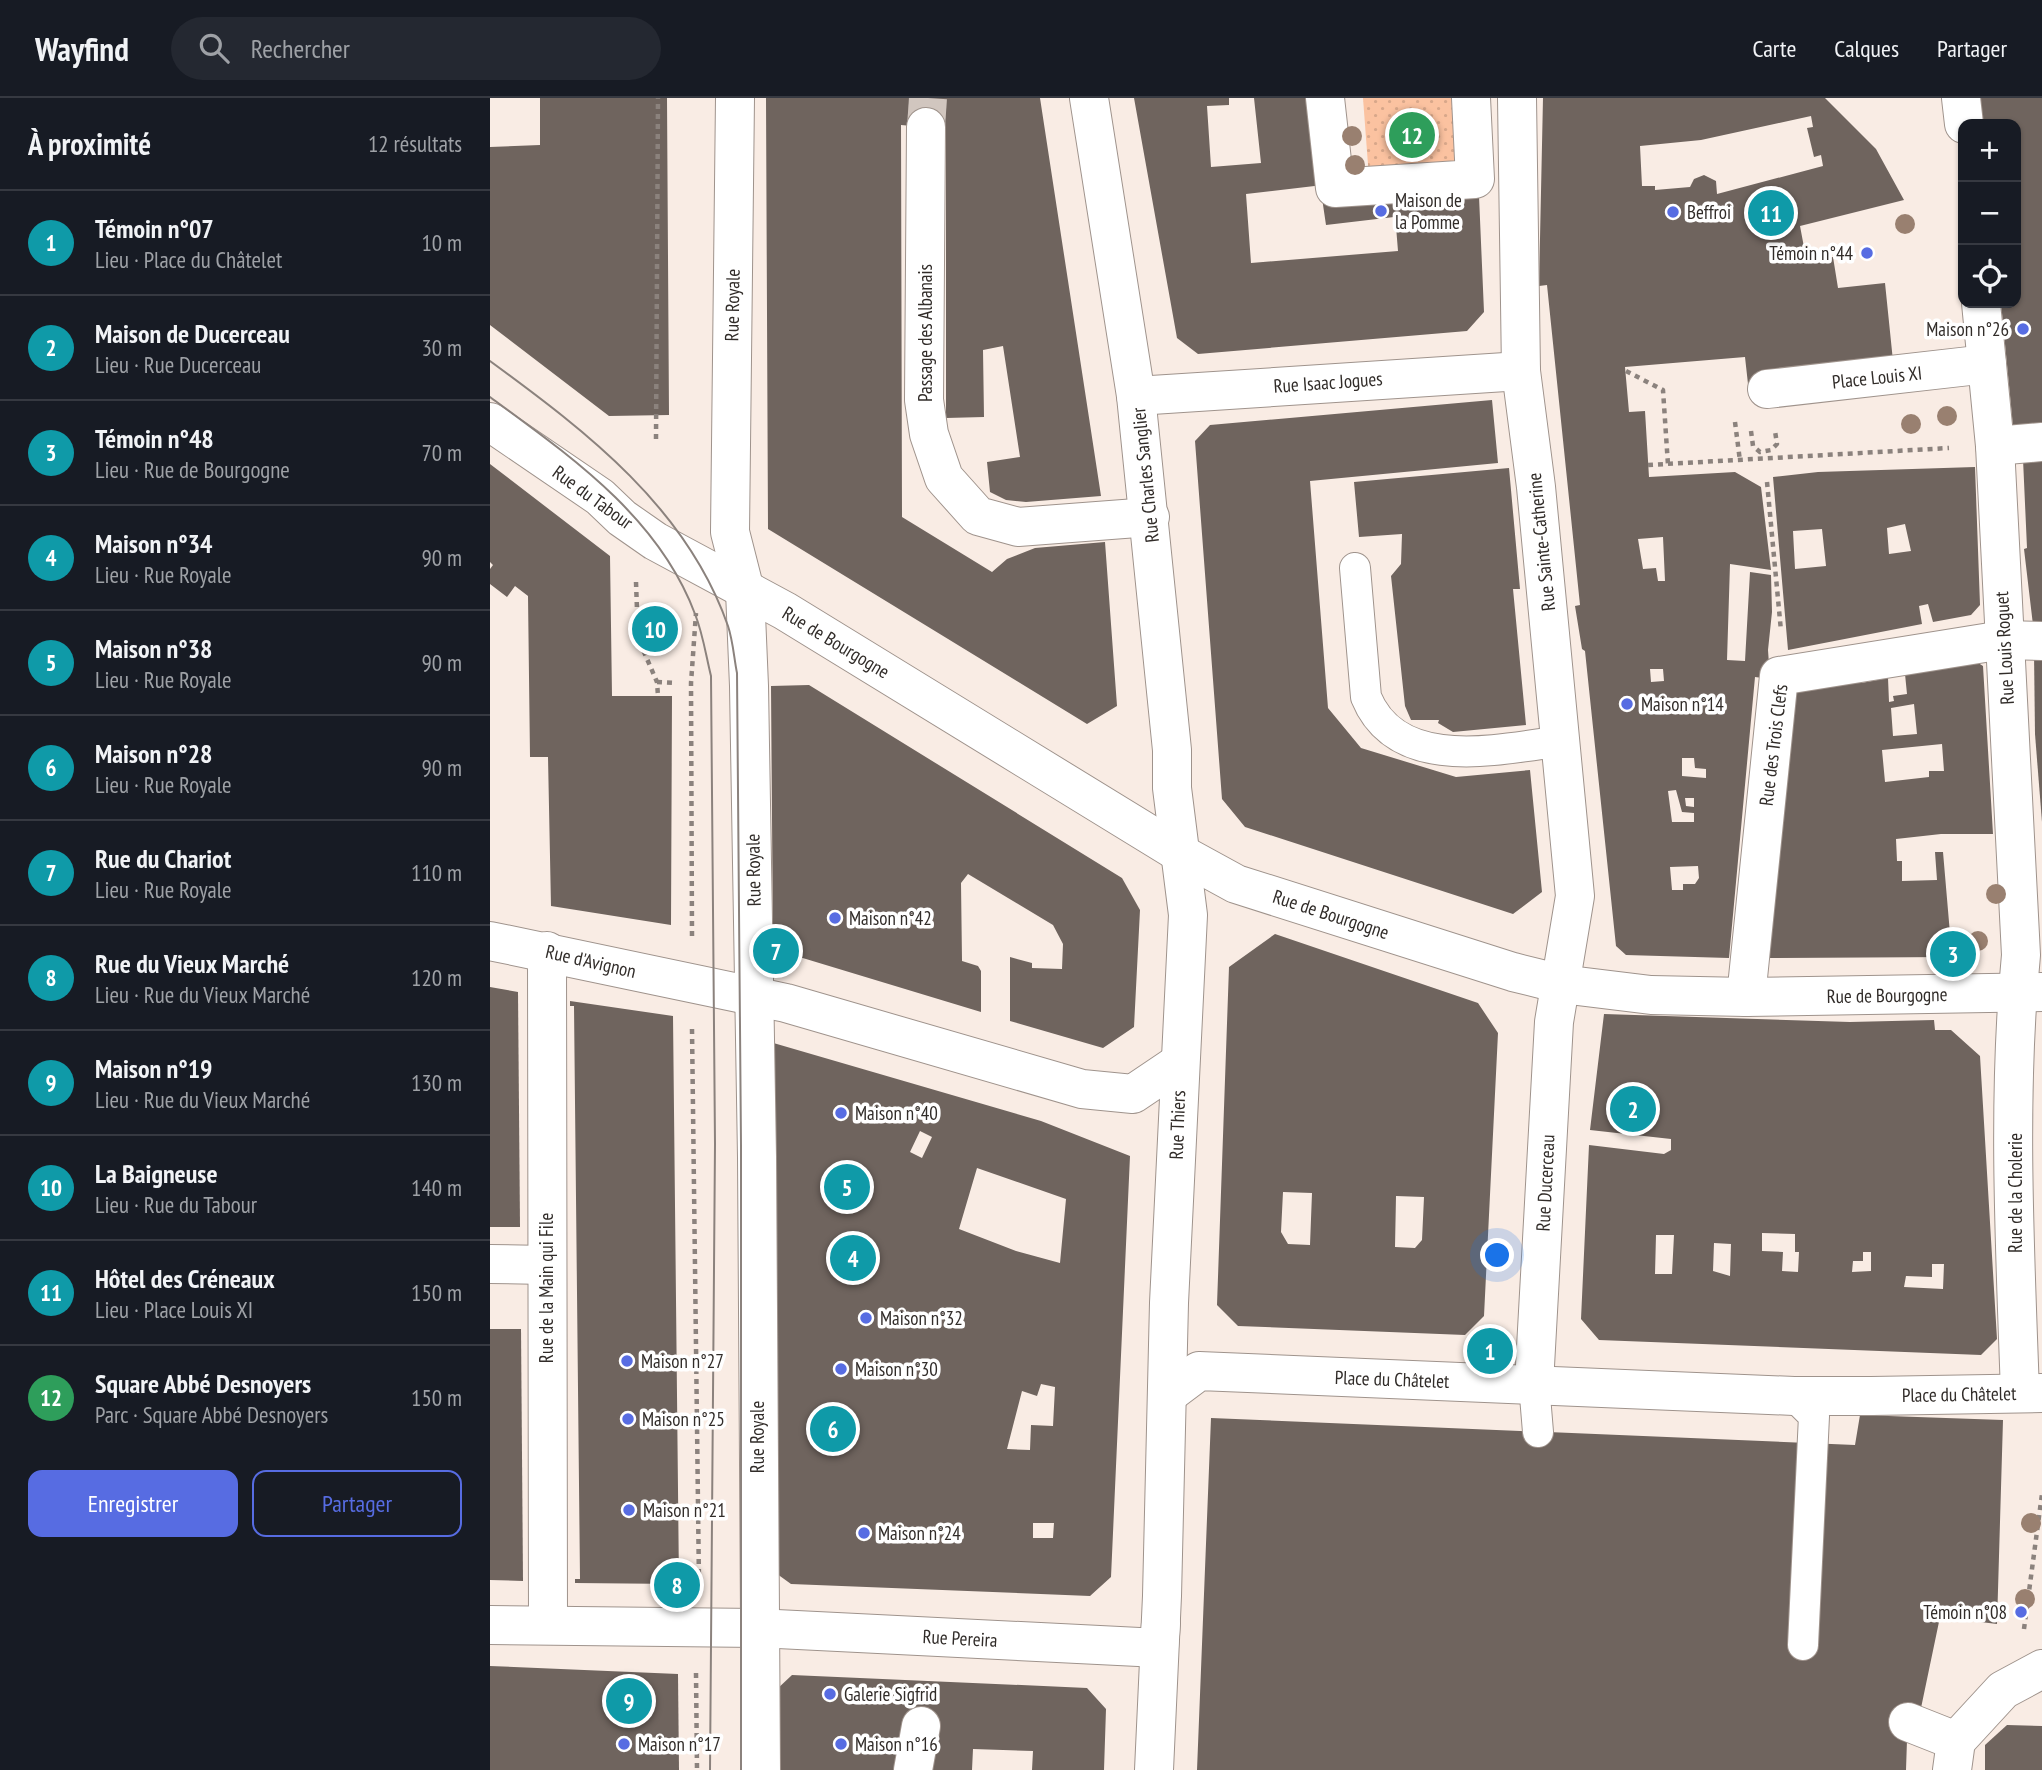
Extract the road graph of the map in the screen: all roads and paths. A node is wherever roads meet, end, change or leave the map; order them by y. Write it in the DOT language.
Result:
graph roads {
  1 [pos="658,98"];
  2 [pos="735,98"];
  3 [pos="1089,98"];
  4 [pos="1325,98"];
  5 [pos="1471,98"];
  6 [pos="1517,98"];
  7 [pos="1961,98"];
  8 [pos="1963,119"];
  9 [pos="926,127"];
  10 [pos="1981,308"];
  11 [pos="1987,364"];
  12 [pos="1521,371"];
  13 [pos="1626,371"];
  14 [pos="1767,389"];
  15 [pos="1136,396"];
  16 [pos="490,422"];
  17 [pos="656,439"];
  18 [pos="2042,442"];
  19 [pos="1995,446"];
  20 [pos="1668,465"];
  21 [pos="1648,466"];
  22 [pos="1768,482"];
  23 [pos="1150,517"];
  24 [pos="701,566"];
  25 [pos="1354,568"];
  26 [pos="636,574"];
  27 [pos="745,591"];
  28 [pos="2003,640"];
  29 [pos="2042,640"];
  30 [pos="1785,675"];
  31 [pos="657,682"];
  32 [pos="675,683"];
  33 [pos="658,696"];
  34 [pos="1561,741"];
  35 [pos="1183,855"];
  36 [pos="490,941"];
  37 [pos="547,951"];
  38 [pos="692,983"];
  39 [pos="1561,984"];
  40 [pos="2030,993"];
  41 [pos="755,996"];
  42 [pos="1746,997"];
  43 [pos="1180,1063"];
  44 [pos="490,1264"];
  45 [pos="546,1265"];
  46 [pos="1534,1384"];
  47 [pos="2031,1393"];
  48 [pos="1167,1395"];
  49 [pos="1794,1396"];
  50 [pos="1538,1432"];
  51 [pos="2042,1494"];
  52 [pos="490,1625"];
  53 [pos="548,1625"];
  54 [pos="703,1628"];
  55 [pos="758,1628"];
  56 [pos="1803,1645"];
  57 [pos="1159,1648"];
  58 [pos="2030,1676"];
  59 [pos="1908,1722"];
  60 [pos="920,1726"];
  61 [pos="1954,1755"];
  62 [pos="697,1770"];
  63 [pos="761,1770"];
  64 [pos="913,1770"];
  65 [pos="1154,1770"];
  1 -- 17 [label="path"];
  2 -- 27 [label="street, Rue Royale"];
  3 -- 15 [label="street, Rue Charles Sanglier"];
  4 -- 5 [label="street"];
  6 -- 12 [label="street, Rue Sainte-Catherine"];
  7 -- 8 [label="street"];
  9 -- 23 [label="street, Passage des Albanais"];
  10 -- 11 [label="street, Rue Louis Roguet"];
  11 -- 14 [label="street, Place Louis XI"];
  11 -- 19 [label="street, Rue Louis Roguet"];
  12 -- 15 [label="street, Rue Isaac Jogues"];
  12 -- 34 [label="street, Rue Sainte-Catherine"];
  13 -- 20 [label="path"];
  15 -- 23 [label="street, Rue Charles Sanglier"];
  16 -- 24 [label="street, Rue du Tabour"];
  18 -- 19 [label="street"];
  19 -- 20 [label="path"];
  19 -- 28 [label="street, Rue Louis Roguet"];
  20 -- 21 [label="path"];
  22 -- 30 [label="path"];
  23 -- 35 [label="street, Rue Charles Sanglier"];
  24 -- 27 [label="street, Rue de Bourgogne"];
  24 -- 38 [label="path"];
  25 -- 34 [label="lane"];
  26 -- 31 [label="path"];
  27 -- 35 [label="street, Rue de Bourgogne"];
  27 -- 41 [label="street, Rue Royale"];
  28 -- 29 [label="street, Rue des Trois Clefs"];
  28 -- 30 [label="street, Rue des Trois Clefs"];
  28 -- 40 [label="street, Rue Louis Roguet"];
  30 -- 42 [label="street, Rue des Trois Clefs"];
  31 -- 32 [label="path"];
  31 -- 33 [label="path"];
  34 -- 39 [label="street, Rue Sainte-Catherine"];
  35 -- 39 [label="street, Rue de Bourgogne"];
  35 -- 43 [label="street, Rue Thiers"];
  36 -- 37 [label="street, Rue d'Avignon"];
  37 -- 38 [label="street, Rue d'Avignon"];
  37 -- 45 [label="street, Rue de la Main qui File"];
  38 -- 41 [label="street, Rue d'Avignon"];
  38 -- 54 [label="path"];
  39 -- 42 [label="street, Rue de Bourgogne"];
  39 -- 46 [label="street, Rue Ducerceau"];
  40 -- 42 [label="street, Rue de Bourgogne"];
  40 -- 47 [label="street, Rue de la Cholerie"];
  41 -- 43 [label="street, Rue d'Avignon"];
  41 -- 55 [label="street, Rue Royale"];
  43 -- 48 [label="street, Rue Thiers"];
  44 -- 45 [label="street"];
  45 -- 53 [label="street, Rue de la Main qui File"];
  46 -- 48 [label="street, Place du Châtelet"];
  46 -- 49 [label="street, Place du Châtelet"];
  46 -- 50 [label="lane"];
  47 -- 49 [label="street, Place du Châtelet"];
  48 -- 57 [label="street"];
  49 -- 56 [label="lane"];
  51 -- 58 [label="path"];
  52 -- 53 [label="street, Rue Pereira"];
  53 -- 54 [label="street, Rue Pereira"];
  54 -- 55 [label="street, Rue Pereira"];
  54 -- 62 [label="path"];
  55 -- 57 [label="street, Rue Pereira"];
  55 -- 63 [label="street, Rue Royale"];
  57 -- 65 [label="street"];
  58 -- 61 [label="street"];
  59 -- 61 [label="street"];
  60 -- 64 [label="street"];
}
